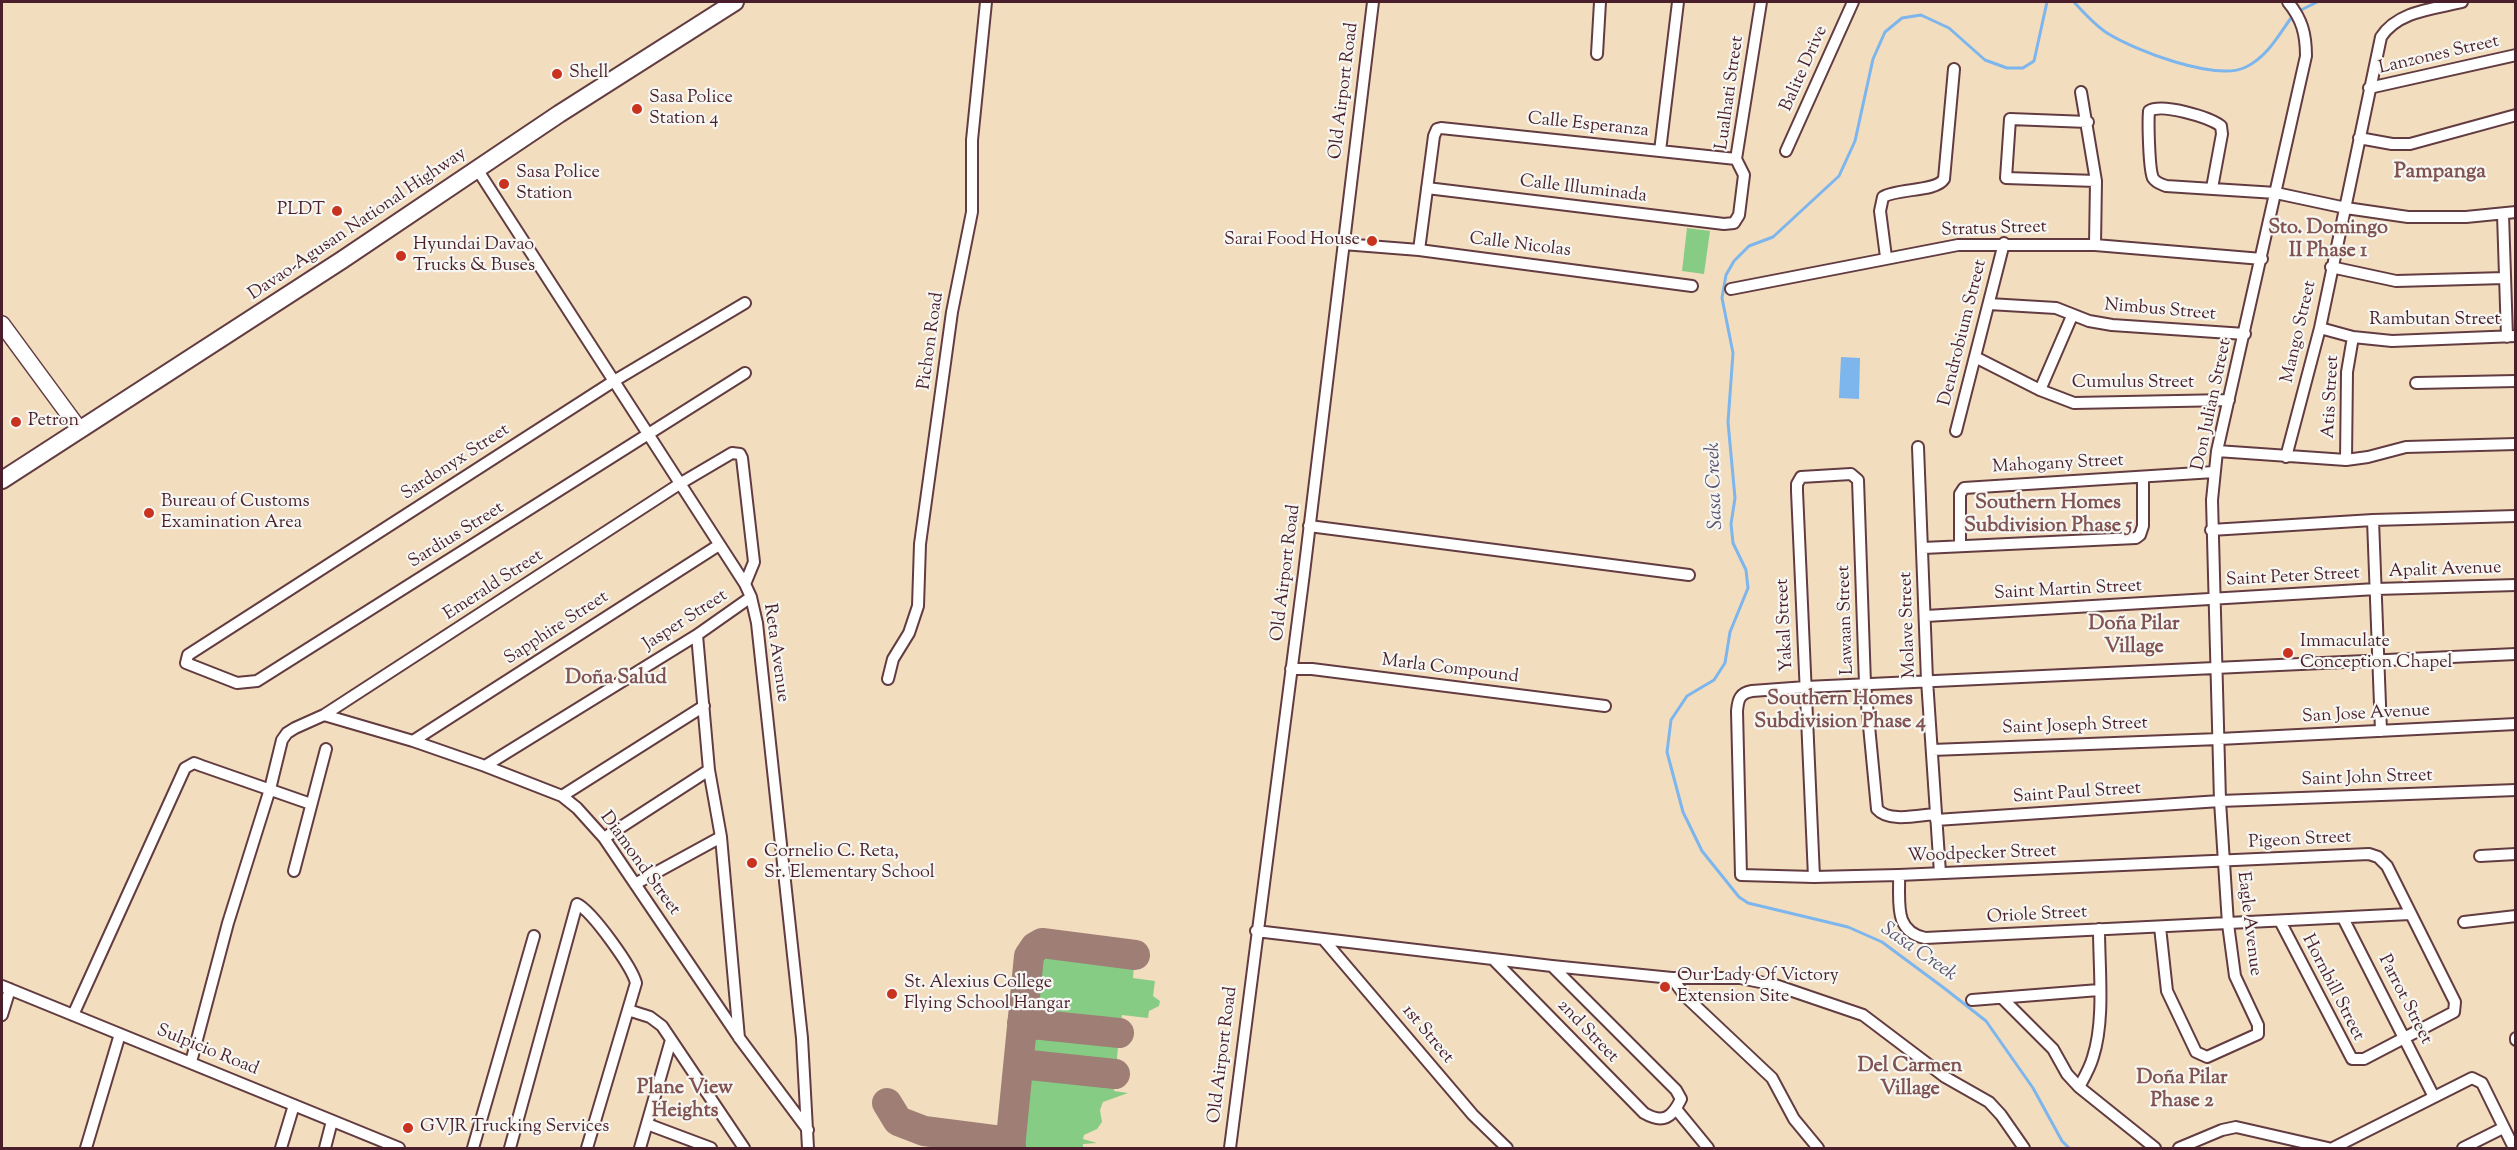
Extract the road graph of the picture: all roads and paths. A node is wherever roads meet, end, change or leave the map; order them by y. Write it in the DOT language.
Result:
graph roads {
  1 [pos="735,2"];
  2 [pos="986,2"];
  3 [pos="1373,2"];
  4 [pos="1600,2"];
  5 [pos="1678,2"];
  6 [pos="1761,2"];
  7 [pos="1853,2"];
  8 [pos="2288,2"];
  9 [pos="2462,2"];
  10 [pos="1597,54"];
  11 [pos="2516,55"];
  12 [pos="1954,69"];
  13 [pos="2369,88"];
  14 [pos="2081,92"];
  15 [pos="2516,115"];
  16 [pos="2088,122"];
  17 [pos="2359,138"];
  18 [pos="1660,151"];
  19 [pos="1786,151"];
  20 [pos="1736,159"];
  21 [pos="477,169"];
  22 [pos="2096,181"];
  23 [pos="1427,188"];
  24 [pos="2212,188"];
  25 [pos="2276,193"];
  26 [pos="2346,208"];
  27 [pos="2516,212"];
  28 [pos="2503,214"];
  29 [pos="1734,223"];
  30 [pos="2004,243"];
  31 [pos="1343,244"];
  32 [pos="2095,245"];
  33 [pos="1419,250"];
  34 [pos="1887,257"];
  35 [pos="2262,259"];
  36 [pos="2331,267"];
  37 [pos="2505,278"];
  38 [pos="1692,286"];
  39 [pos="1731,289"];
  40 [pos="745,303"];
  41 [pos="1989,304"];
  42 [pos="2072,315"];
  43 [pos="2,324"];
  44 [pos="2320,328"];
  45 [pos="2245,334"];
  46 [pos="2353,337"];
  47 [pos="2511,337"];
  48 [pos="1975,357"];
  49 [pos="746,374"];
  50 [pos="614,381"];
  51 [pos="2516,381"];
  52 [pos="2416,383"];
  53 [pos="2040,390"];
  54 [pos="2229,400"];
  55 [pos="80,430"];
  56 [pos="1956,432"];
  57 [pos="649,434"];
  58 [pos="2516,444"];
  59 [pos="1918,447"];
  60 [pos="2217,451"];
  61 [pos="2286,457"];
  62 [pos="2346,460"];
  63 [pos="2214,472"];
  64 [pos="1855,476"];
  65 [pos="2143,477"];
  66 [pos="2,480"];
  67 [pos="681,483"];
  68 [pos="2516,516"];
  69 [pos="2373,520"];
  70 [pos="1309,526"];
  71 [pos="2211,530"];
  72 [pos="719,544"];
  73 [pos="1960,546"];
  74 [pos="1923,548"];
  75 [pos="1689,575"];
  76 [pos="745,584"];
  77 [pos="2516,585"];
  78 [pos="2376,589"];
  79 [pos="751,597"];
  80 [pos="2213,599"];
  81 [pos="1926,616"];
  82 [pos="697,635"];
  83 [pos="2516,654"];
  84 [pos="188,655"];
  85 [pos="2378,659"];
  86 [pos="2216,667"];
  87 [pos="1291,669"];
  88 [pos="888,679"];
  89 [pos="1927,680"];
  90 [pos="1865,684"];
  91 [pos="1806,687"];
  92 [pos="704,706"];
  93 [pos="1605,706"];
  94 [pos="324,715"];
  95 [pos="2516,724"];
  96 [pos="2381,731"];
  97 [pos="2219,739"];
  98 [pos="413,741"];
  99 [pos="326,749"];
  100 [pos="1932,750"];
  101 [pos="485,766"];
  102 [pos="709,770"];
  103 [pos="270,789"];
  104 [pos="2516,790"];
  105 [pos="562,796"];
  106 [pos="2220,801"];
  107 [pos="311,804"];
  108 [pos="1936,817"];
  109 [pos="721,837"];
  110 [pos="604,838"];
  111 [pos="2516,854"];
  112 [pos="2480,856"];
  113 [pos="2223,862"];
  114 [pos="294,872"];
  115 [pos="1940,873"];
  116 [pos="1899,875"];
  117 [pos="1814,877"];
  118 [pos="635,884"];
  119 [pos="2410,914"];
  120 [pos="2516,916"];
  121 [pos="2343,918"];
  122 [pos="2280,921"];
  123 [pos="2464,922"];
  124 [pos="2228,924"];
  125 [pos="2160,927"];
  126 [pos="2099,929"];
  127 [pos="1256,931"];
  128 [pos="534,936"];
  129 [pos="1324,940"];
  130 [pos="1492,959"];
  131 [pos="1552,966"];
  132 [pos="1672,978"];
  133 [pos="6,988"];
  134 [pos="2099,990"];
  135 [pos="2002,998"];
  136 [pos="1972,1000"];
  137 [pos="628,1010"];
  138 [pos="2,1015"];
  139 [pos="73,1015"];
  140 [pos="120,1034"];
  141 [pos="2405,1038"];
  142 [pos="740,1039"];
  143 [pos="671,1040"];
  144 [pos="191,1062"];
  145 [pos="2079,1087"];
  146 [pos="2434,1097"];
  147 [pos="294,1105"];
  148 [pos="1677,1108"];
  149 [pos="332,1121"];
  150 [pos="647,1124"];
  151 [pos="2503,1128"];
  152 [pos="808,1130"];
  153 [pos="86,1149"];
  154 [pos="281,1149"];
  155 [pos="325,1149"];
  156 [pos="399,1149"];
  157 [pos="473,1149"];
  158 [pos="510,1149"];
  159 [pos="587,1149"];
  160 [pos="640,1149"];
  161 [pos="711,1149"];
  162 [pos="744,1149"];
  163 [pos="808,1149"];
  164 [pos="1230,1149"];
  165 [pos="1507,1149"];
  166 [pos="1708,1149"];
  167 [pos="1818,1149"];
  168 [pos="2024,1149"];
  169 [pos="2155,1149"];
  170 [pos="2179,1149"];
  171 [pos="2328,1149"];
  172 [pos="2333,1149"];
  173 [pos="2463,1149"];
  174 [pos="2514,1149"];
  1 -- 21 [label="main road, Davao-Agusan National Highway"];
  2 -- 88 [label="street, Pichon Road"];
  3 -- 31 [label="street, Old Airport Road"];
  4 -- 10 [label="street"];
  5 -- 18 [label="street"];
  6 -- 20 [label="street, Lualhati Street"];
  7 -- 19 [label="street, Balite Drive"];
  8 -- 25 [label="street, Don Julian Street"];
  9 -- 13 [label="street, Mango Street"];
  11 -- 13 [label="street, Lanzones Street"];
  12 -- 34 [label="street"];
  13 -- 17 [label="street, Mango Street"];
  14 -- 16 [label="street"];
  15 -- 17 [label="street"];
  16 -- 22 [label="street"];
  16 -- 22 [label="street"];
  17 -- 26 [label="street, Mango Street"];
  18 -- 20 [label="street, Calle Esperanza"];
  18 -- 23 [label="street, Calle Esperanza"];
  20 -- 29 [label="street, Lualhati Street"];
  21 -- 50 [label="street, Reta Avenue"];
  21 -- 55 [label="main road, Davao-Agusan National Highway"];
  22 -- 32 [label="street"];
  23 -- 29 [label="street, Calle Illuminada"];
  23 -- 33 [label="street"];
  24 -- 24 [label="street"];
  24 -- 25 [label="street"];
  25 -- 26 [label="street"];
  25 -- 35 [label="street, Don Julian Street"];
  26 -- 28 [label="street"];
  26 -- 36 [label="street, Mango Street"];
  27 -- 28 [label="street"];
  28 -- 37 [label="street"];
  30 -- 32 [label="street, Stratus Street"];
  30 -- 34 [label="street, Stratus Street"];
  30 -- 41 [label="street, Dendrobium Street"];
  31 -- 33 [label="street, Calle Nicolas"];
  31 -- 70 [label="street, Old Airport Road"];
  32 -- 35 [label="street, Stratus Street"];
  33 -- 38 [label="street, Calle Nicolas"];
  34 -- 39 [label="street, Stratus Street"];
  35 -- 45 [label="street, Don Julian Street"];
  36 -- 37 [label="street"];
  36 -- 44 [label="street, Mango Street"];
  37 -- 47 [label="street"];
  40 -- 50 [label="street, Sardonyx Street"];
  41 -- 42 [label="street, Nimbus Street"];
  41 -- 48 [label="street, Dendrobium Street"];
  42 -- 45 [label="street, Nimbus Street"];
  42 -- 53 [label="street"];
  43 -- 55 [label="street"];
  44 -- 46 [label="street, Rambutan Street"];
  44 -- 61 [label="street, Mango Street"];
  45 -- 54 [label="street, Don Julian Street"];
  46 -- 47 [label="street, Rambutan Street"];
  46 -- 62 [label="street, Atis Street"];
  48 -- 53 [label="street, Cumulus Street"];
  48 -- 56 [label="street, Dendrobium Street"];
  49 -- 57 [label="street, Sardius Street"];
  50 -- 57 [label="street, Reta Avenue"];
  50 -- 84 [label="street, Sardonyx Street"];
  51 -- 52 [label="street"];
  53 -- 54 [label="street, Cumulus Street"];
  54 -- 60 [label="street, Don Julian Street"];
  55 -- 66 [label="main road, Davao-Agusan National Highway"];
  57 -- 67 [label="street, Reta Avenue"];
  57 -- 84 [label="street, Sardius Street"];
  58 -- 62 [label="street"];
  59 -- 74 [label="street, Molave Street"];
  60 -- 61 [label="street"];
  60 -- 63 [label="street, Don Julian Street"];
  61 -- 62 [label="street"];
  63 -- 65 [label="street, Mahogany Street"];
  63 -- 71 [label="street, Don Julian Street"];
  64 -- 90 [label="street, Lawaan Street"];
  64 -- 91 [label="street, Yakal Street"];
  65 -- 73 [label="street, Mahogany Street"];
  65 -- 73 [label="street"];
  67 -- 72 [label="street, Reta Avenue"];
  67 -- 76 [label="street, Emerald Street"];
  67 -- 94 [label="street, Emerald Street"];
  68 -- 69 [label="street"];
  69 -- 71 [label="street"];
  69 -- 78 [label="street"];
  70 -- 75 [label="street"];
  70 -- 87 [label="street, Old Airport Road"];
  71 -- 80 [label="street, Don Julian Street"];
  72 -- 76 [label="street, Reta Avenue"];
  72 -- 98 [label="street, Sapphire Street"];
  73 -- 74 [label="street"];
  74 -- 81 [label="street, Molave Street"];
  76 -- 79 [label="street, Reta Avenue"];
  77 -- 78 [label="street, Apalit Avenue"];
  78 -- 80 [label="street, Saint Peter Street"];
  78 -- 85 [label="street"];
  79 -- 82 [label="street, Jasper Street"];
  79 -- 152 [label="street, Reta Avenue"];
  80 -- 81 [label="street, Saint Martin Street"];
  80 -- 86 [label="street, Don Julian Street"];
  81 -- 89 [label="street, Molave Street"];
  82 -- 92 [label="street"];
  82 -- 101 [label="street, Jasper Street"];
  83 -- 85 [label="street"];
  85 -- 86 [label="street"];
  85 -- 96 [label="street"];
  86 -- 89 [label="street"];
  86 -- 97 [label="street, Don Julian Street"];
  87 -- 93 [label="street, Marla Compound"];
  87 -- 127 [label="street, Old Airport Road"];
  89 -- 90 [label="street"];
  89 -- 100 [label="street, Molave Street"];
  90 -- 91 [label="street"];
  90 -- 108 [label="street, Lawaan Street"];
  91 -- 117 [label="street, Yakal Street"];
  91 -- 117 [label="street, Woodpecker Street"];
  92 -- 102 [label="street"];
  92 -- 105 [label="street"];
  94 -- 98 [label="street, Diamond Street"];
  94 -- 103 [label="street, Emerald Street"];
  95 -- 96 [label="street, San Jose Avenue"];
  96 -- 97 [label="street, San Jose Avenue"];
  97 -- 100 [label="street, Saint Joseph Street"];
  97 -- 106 [label="street, Don Julian Street"];
  98 -- 101 [label="street, Diamond Street"];
  99 -- 107 [label="street"];
  100 -- 108 [label="street, Molave Street"];
  101 -- 105 [label="street, Diamond Street"];
  102 -- 109 [label="street"];
  102 -- 110 [label="street"];
  103 -- 107 [label="street"];
  103 -- 139 [label="street"];
  103 -- 144 [label="street, Emerald Street"];
  104 -- 106 [label="street, Saint John Street"];
  105 -- 110 [label="street, Diamond Street"];
  106 -- 108 [label="street, Saint Paul Street"];
  106 -- 113 [label="street, Don Julian Street"];
  107 -- 114 [label="street"];
  108 -- 115 [label="street, Molave Street"];
  109 -- 118 [label="street"];
  109 -- 142 [label="street"];
  110 -- 118 [label="street, Diamond Street"];
  111 -- 112 [label="street"];
  113 -- 115 [label="street, Woodpecker Street"];
  113 -- 119 [label="street, Pigeon Street"];
  113 -- 124 [label="street, Eagle Avenue"];
  115 -- 116 [label="street, Woodpecker Street"];
  116 -- 117 [label="street, Woodpecker Street"];
  116 -- 126 [label="street, Oriole Street"];
  118 -- 142 [label="street, Diamond Street"];
  119 -- 121 [label="street, Oriole Street"];
  119 -- 141 [label="street, Hornbill Street"];
  120 -- 123 [label="street"];
  121 -- 122 [label="street, Oriole Street"];
  121 -- 141 [label="street, Parrot Street"];
  122 -- 124 [label="street, Oriole Street"];
  122 -- 141 [label="street, Hornbill Street"];
  124 -- 125 [label="street, Oriole Street"];
  124 -- 125 [label="street, Eagle Avenue"];
  125 -- 126 [label="street, Oriole Street"];
  126 -- 134 [label="street"];
  127 -- 129 [label="street"];
  127 -- 164 [label="street, Old Airport Road"];
  128 -- 157 [label="street"];
  129 -- 130 [label="street"];
  129 -- 165 [label="street, 1st Street"];
  130 -- 131 [label="street"];
  130 -- 148 [label="street, 2nd Street"];
  131 -- 132 [label="street"];
  131 -- 148 [label="street"];
  132 -- 167 [label="street"];
  132 -- 168 [label="street"];
  133 -- 138 [label="street"];
  133 -- 139 [label="street, Sulpicio Road"];
  134 -- 135 [label="street"];
  134 -- 145 [label="street"];
  135 -- 136 [label="street"];
  135 -- 145 [label="street"];
  137 -- 143 [label="street"];
  137 -- 158 [label="street"];
  137 -- 159 [label="street"];
  139 -- 140 [label="street, Sulpicio Road"];
  140 -- 144 [label="street, Sulpicio Road"];
  140 -- 153 [label="street"];
  141 -- 146 [label="street, Parrot Street"];
  142 -- 152 [label="street, Diamond Street"];
  143 -- 150 [label="street"];
  143 -- 162 [label="street"];
  144 -- 147 [label="street, Sulpicio Road"];
  145 -- 169 [label="street"];
  146 -- 151 [label="street"];
  146 -- 172 [label="street"];
  147 -- 149 [label="street, Sulpicio Road"];
  147 -- 154 [label="street"];
  148 -- 166 [label="street"];
  149 -- 155 [label="street"];
  149 -- 156 [label="street, Sulpicio Road"];
  150 -- 160 [label="street"];
  150 -- 161 [label="street"];
  151 -- 173 [label="street"];
  151 -- 174 [label="street"];
  152 -- 163 [label="street, Reta Avenue"];
  170 -- 171 [label="street"];
}
